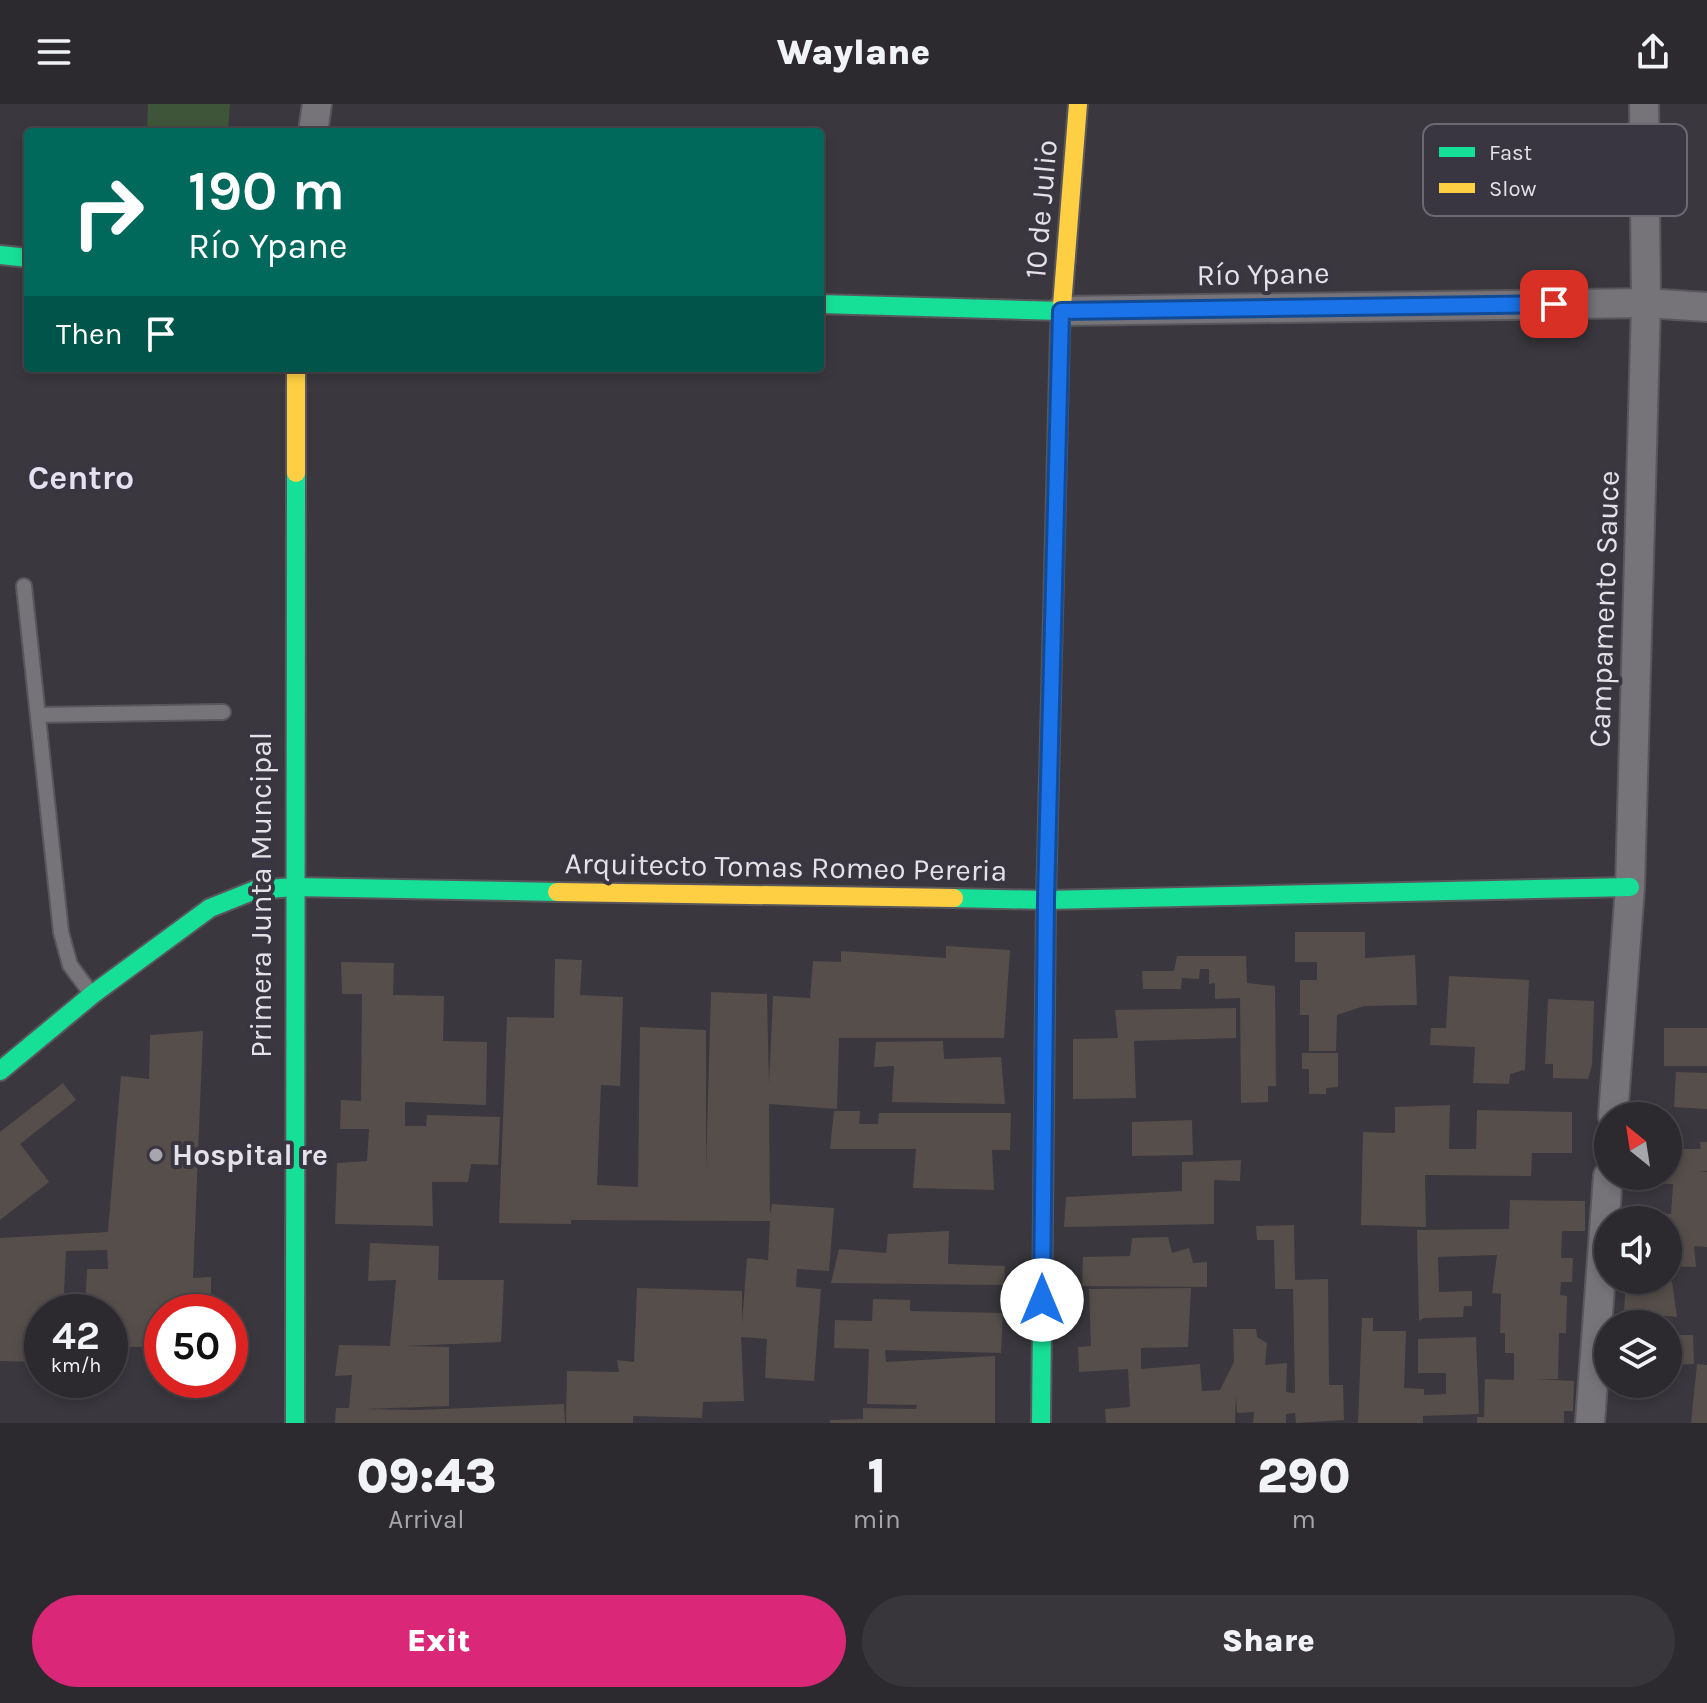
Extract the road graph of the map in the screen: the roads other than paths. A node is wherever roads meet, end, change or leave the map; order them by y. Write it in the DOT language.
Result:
graph roads {
  1 [pos="317,104"];
  2 [pos="1078,104"];
  3 [pos="1644,104"];
  4 [pos="1644,124"];
  5 [pos="314,128"];
  6 [pos="1645,216"];
  7 [pos="0,255"];
  8 [pos="24,258"];
  9 [pos="1646,303"];
  10 [pos="824,304"];
  11 [pos="1707,307"];
  12 [pos="1061,311"];
  13 [pos="296,372"];
  14 [pos="24,586"];
  15 [pos="223,712"];
  16 [pos="38,715"];
  17 [pos="294,887"];
  18 [pos="1630,887"];
  19 [pos="1046,900"];
  20 [pos="93,994"];
  21 [pos="0,1071"];
  22 [pos="1614,1102"];
  23 [pos="1607,1190"];
  24 [pos="295,1423"];
  25 [pos="1041,1423"];
  26 [pos="1590,1423"];
  1 -- 5 [label="street"];
  2 -- 12 [label="main road, 10 de Julio"];
  3 -- 4 [label="street, Campamento Sauce"];
  6 -- 9 [label="street, Campamento Sauce"];
  7 -- 8 [label="main road"];
  9 -- 11 [label="street, Río Ypane"];
  9 -- 12 [label="street, Río Ypane"];
  9 -- 18 [label="street, Campamento Sauce"];
  10 -- 12 [label="main road, Río Ypane"];
  12 -- 19 [label="main road, 10 de Julio"];
  13 -- 17 [label="main road, Primera Junta Muncipal"];
  14 -- 16 [label="lane"];
  15 -- 16 [label="lane"];
  16 -- 20 [label="lane"];
  17 -- 19 [label="main road, Arquitecto Tomas Romeo Pereria"];
  17 -- 20 [label="main road, Arquitecto Tomas Romeo Pereria"];
  17 -- 24 [label="main road, Primera Junta Muncipal"];
  18 -- 19 [label="main road, Arquitecto Tomas Romeo Pereria"];
  18 -- 22 [label="street, Campamento Sauce"];
  19 -- 25 [label="main road, 10 de Julio"];
  20 -- 21 [label="main road, Arquitecto Tomas Romeo Pereria"];
  23 -- 26 [label="street"];
}
